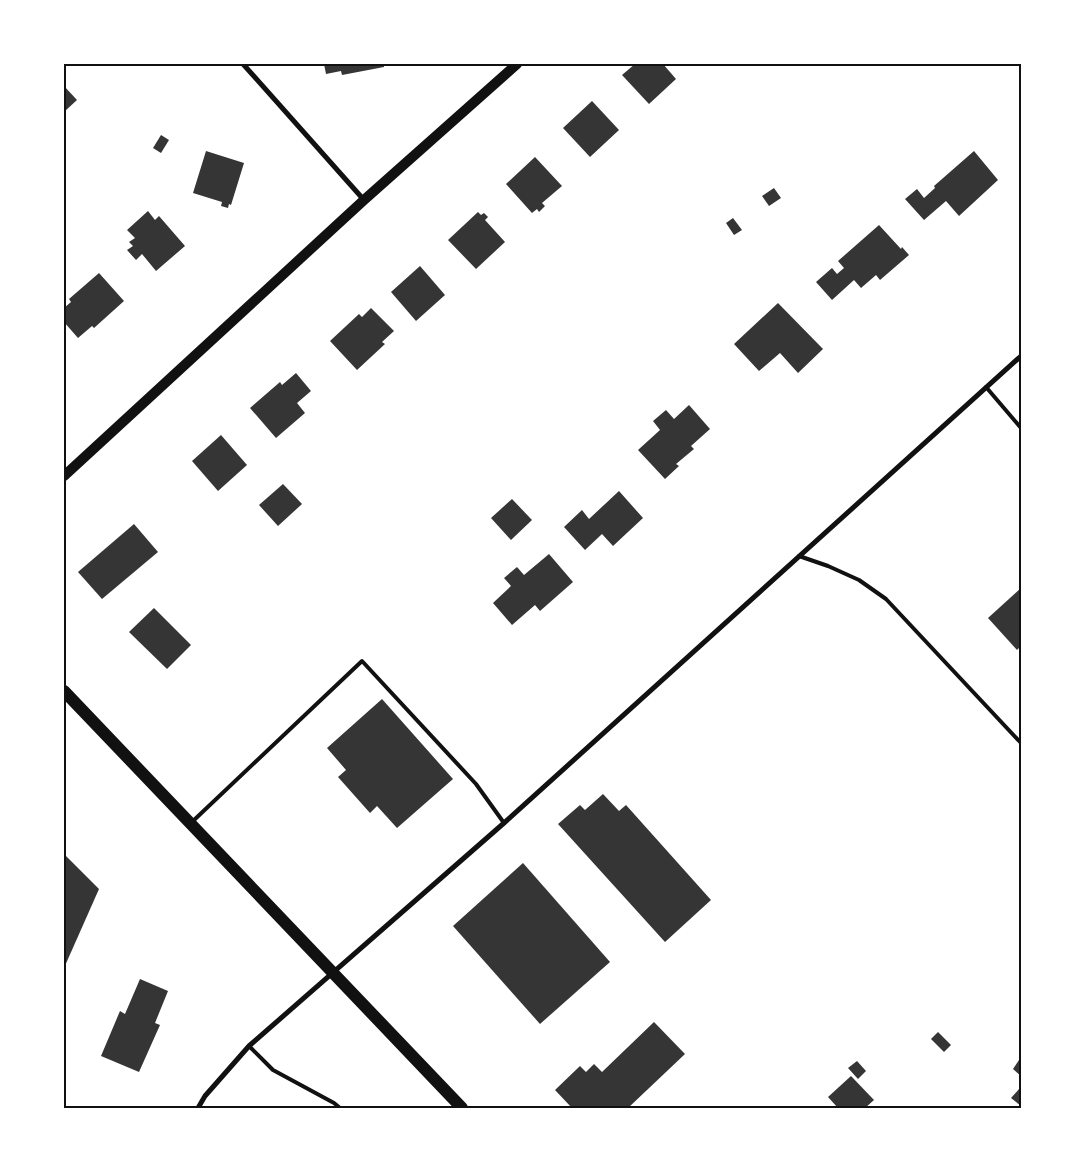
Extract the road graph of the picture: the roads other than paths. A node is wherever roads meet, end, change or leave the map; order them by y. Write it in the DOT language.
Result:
graph roads {
  1 [pos="243,64"];
  2 [pos="517,64"];
  3 [pos="364,200"];
  4 [pos="1021,356"];
  5 [pos="986,388"];
  6 [pos="1021,428"];
  7 [pos="64,476"];
  8 [pos="799,556"];
  9 [pos="64,692"];
  10 [pos="1021,743"];
  11 [pos="504,822"];
  12 [pos="190,824"];
  13 [pos="333,974"];
  14 [pos="249,1046"];
  15 [pos="198,1108"];
  16 [pos="340,1108"];
  17 [pos="462,1108"];
  1 -- 3 [label="street"];
  2 -- 3 [label="main road"];
  3 -- 7 [label="main road"];
  4 -- 5 [label="street"];
  5 -- 6 [label="lane"];
  5 -- 8 [label="street"];
  8 -- 10 [label="lane"];
  8 -- 11 [label="street"];
  9 -- 12 [label="main road"];
  11 -- 12 [label="lane"];
  11 -- 13 [label="street"];
  12 -- 13 [label="main road"];
  13 -- 14 [label="street"];
  13 -- 17 [label="main road"];
  14 -- 15 [label="street"];
  14 -- 16 [label="lane"];
}
